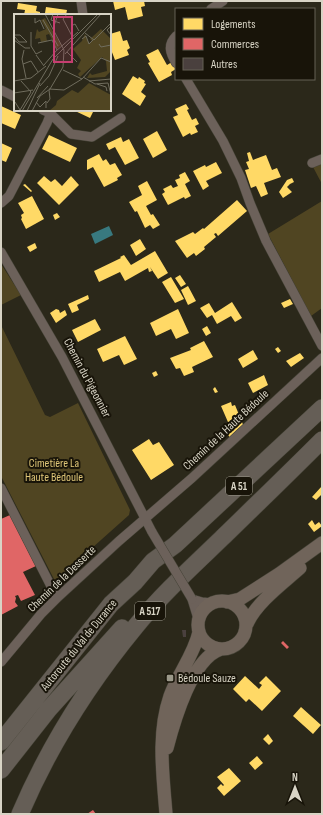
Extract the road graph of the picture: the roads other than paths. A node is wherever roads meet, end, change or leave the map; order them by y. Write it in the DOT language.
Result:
graph roads {
  1 [pos="82,1"];
  2 [pos="223,1"];
  3 [pos="212,8"];
  4 [pos="83,14"];
  5 [pos="175,37"];
  6 [pos="175,61"];
  7 [pos="187,80"];
  8 [pos="1,90"];
  9 [pos="14,96"];
  10 [pos="48,111"];
  11 [pos="121,118"];
  12 [pos="322,159"];
  13 [pos="312,163"];
  14 [pos="1,203"];
  15 [pos="1,252"];
  16 [pos="322,346"];
  17 [pos="322,358"];
  18 [pos="322,408"];
  19 [pos="322,439"];
  20 [pos="1,488"];
  21 [pos="145,519"];
  22 [pos="322,543"];
  23 [pos="322,550"];
  24 [pos="56,598"];
  25 [pos="192,599"];
  26 [pos="227,602"];
  27 [pos="214,603"];
  28 [pos="111,604"];
  29 [pos="247,624"];
  30 [pos="199,627"];
  31 [pos="221,650"];
  32 [pos="1,662"];
  33 [pos="1,723"];
  34 [pos="1,742"];
  35 [pos="1,770"];
  36 [pos="163,776"];
  37 [pos="20,814"];
  38 [pos="166,814"];
  1 -- 4 [label="street"];
  2 -- 3 [label="street"];
  5 -- 6 [label="street"];
  7 -- 16 [label="street"];
  8 -- 9 [label="street"];
  10 -- 11 [label="street"];
  10 -- 14 [label="street"];
  12 -- 13 [label="street"];
  15 -- 21 [label="street, Chemin du Pigeonnier"];
  17 -- 21 [label="street, Chemin de la Haute Bédoule"];
  18 -- 28 [label="highway, Autoroute du Val de Durance / A 51"];
  19 -- 35 [label="highway, Autoroute du Val de Durance / A 51"];
  19 -- 37 [label="highway, A 517"];
  20 -- 24 [label="street"];
  21 -- 24 [label="street, Chemin de la Desserte"];
  21 -- 25 [label="street, Chemin du Pigeonnier, bridge"];
  22 -- 26 [label="street"];
  23 -- 29 [label="street"];
  24 -- 32 [label="street, Chemin de la Desserte"];
  25 -- 27 [label="street"];
  25 -- 30 [label="street, Chemin du Pigeonnier"];
  26 -- 27 [label="street"];
  26 -- 29 [label="street"];
  27 -- 30 [label="street"];
  28 -- 33 [label="highway"];
  28 -- 34 [label="highway, Autoroute du Val de Durance / A 51"];
  29 -- 31 [label="street"];
  30 -- 31 [label="street"];
  30 -- 36 [label="street"];
  31 -- 36 [label="street"];
  36 -- 38 [label="street"];
}
